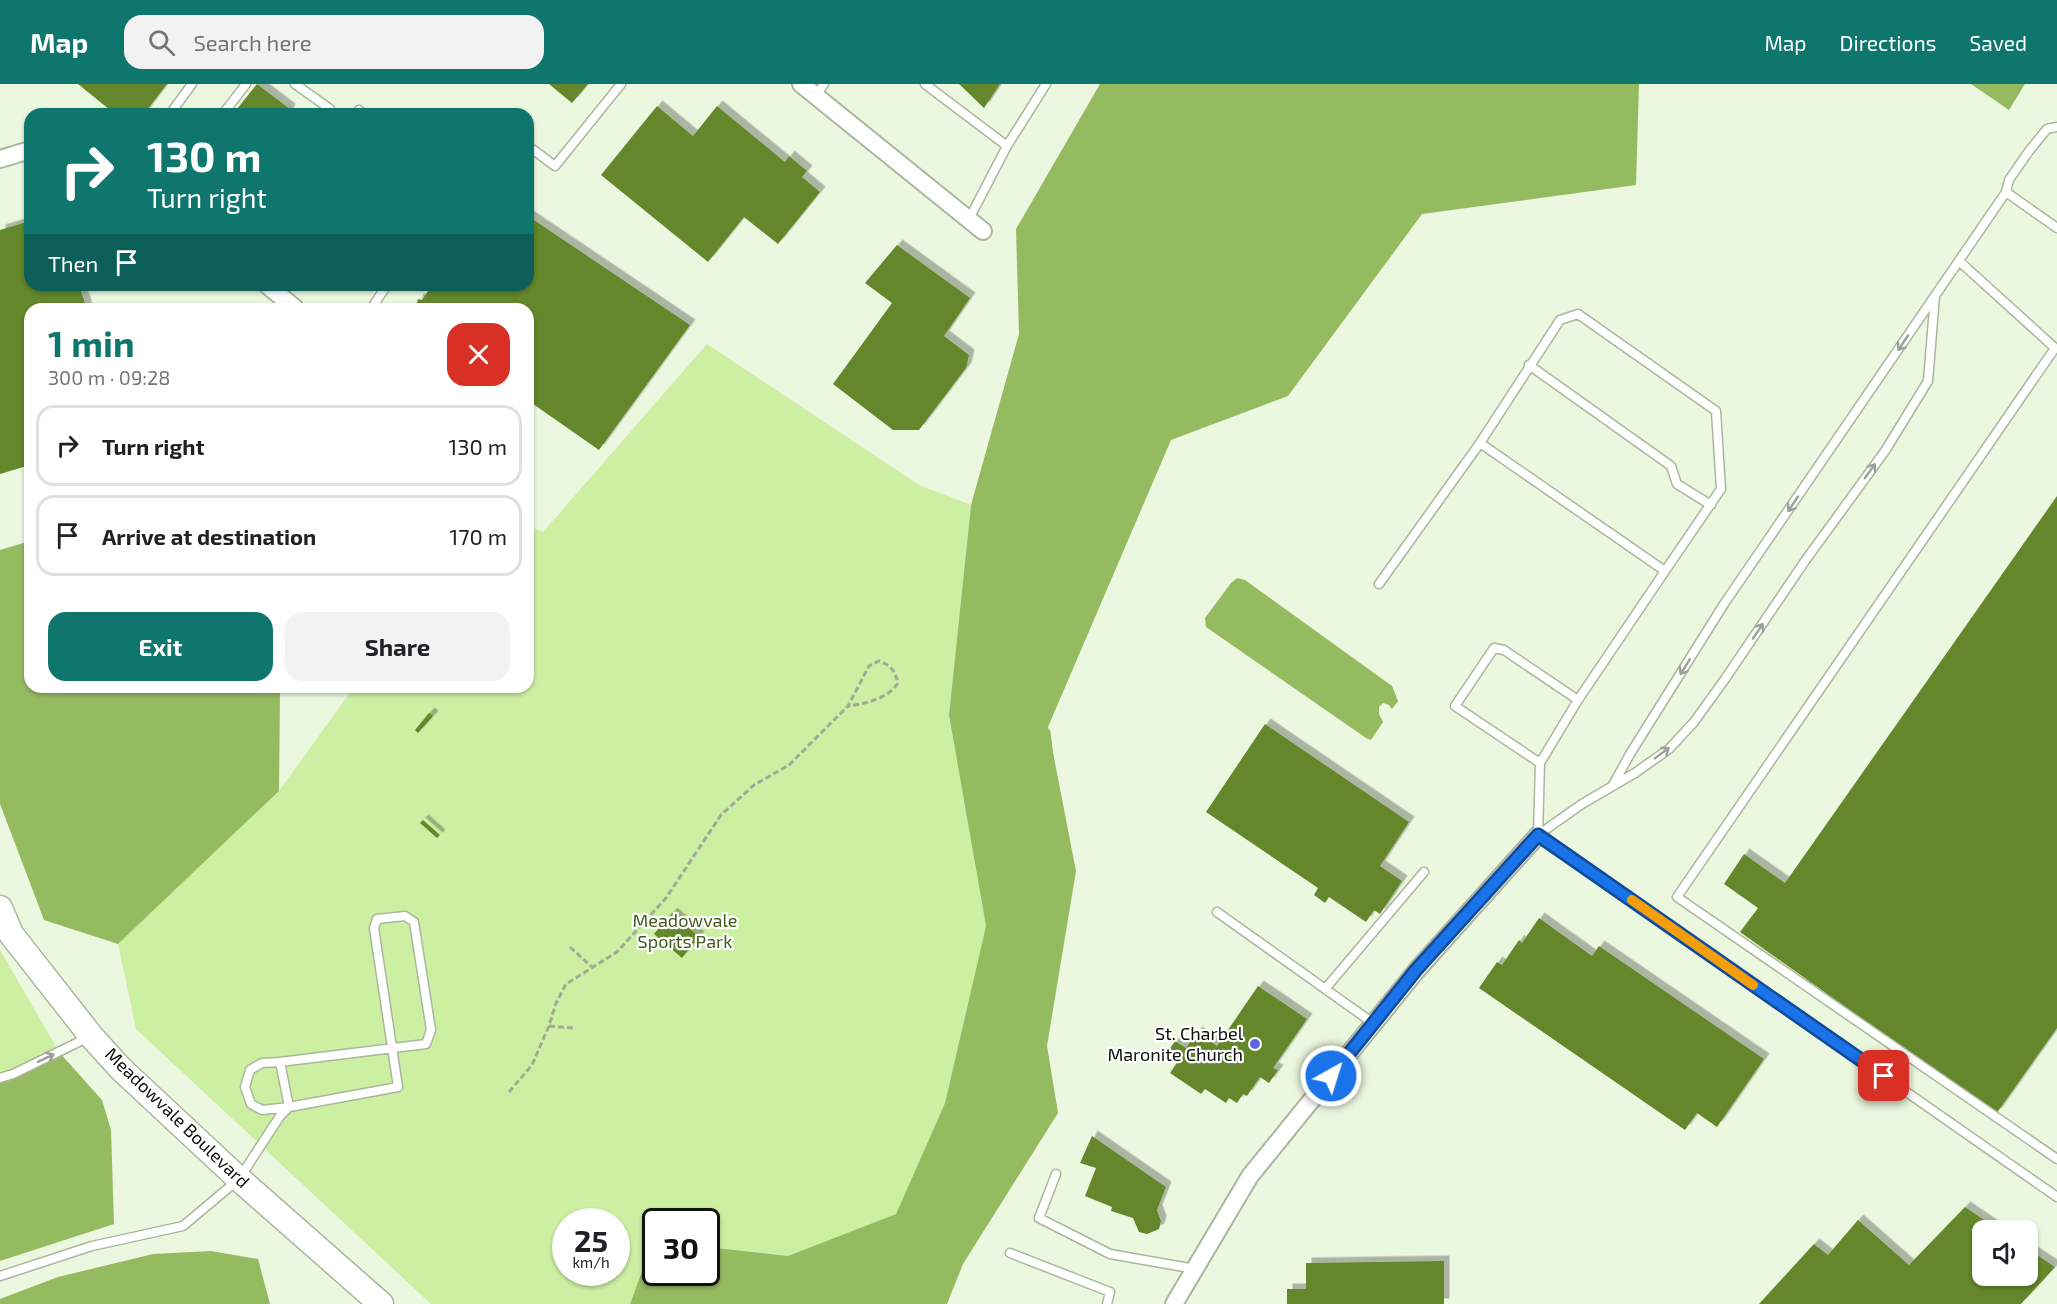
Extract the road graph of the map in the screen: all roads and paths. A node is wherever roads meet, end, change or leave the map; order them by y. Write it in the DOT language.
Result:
graph roads {
  1 [pos="192,84"];
  2 [pos="246,84"];
  3 [pos="295,84"];
  4 [pos="621,84"];
  5 [pos="801,84"];
  6 [pos="925,84"];
  7 [pos="1046,84"];
  8 [pos="820,90"];
  9 [pos="174,108"];
  10 [pos="228,108"];
  11 [pos="329,108"];
  12 [pos="2057,127"];
  13 [pos="1008,146"];
  14 [pos="534,150"];
  15 [pos="24,152"];
  16 [pos="0,159"];
  17 [pos="2006,192"];
  18 [pos="969,219"];
  19 [pos="2057,228"];
  20 [pos="982,231"];
  21 [pos="1959,261"];
  22 [pos="274,291"];
  23 [pos="1936,295"];
  24 [pos="289,303"];
  25 [pos="1529,365"];
  26 [pos="1480,443"];
  27 [pos="1711,505"];
  28 [pos="1665,571"];
  29 [pos="1379,584"];
  30 [pos="1578,700"];
  31 [pos="848,706"];
  32 [pos="1540,763"];
  33 [pos="1614,785"];
  34 [pos="1538,835"];
  35 [pos="1424,872"];
  36 [pos="0,908"];
  37 [pos="1217,912"];
  38 [pos="570,947"];
  39 [pos="592,967"];
  40 [pos="1324,989"];
  41 [pos="1373,1023"];
  42 [pos="549,1026"];
  43 [pos="573,1028"];
  44 [pos="91,1036"];
  45 [pos="392,1048"];
  46 [pos="280,1062"];
  47 [pos="0,1078"];
  48 [pos="509,1092"];
  49 [pos="289,1107"];
  50 [pos="2057,1159"];
  51 [pos="1056,1174"];
  52 [pos="239,1179"];
  53 [pos="2057,1197"];
  54 [pos="1010,1253"];
  55 [pos="1195,1269"];
  56 [pos="0,1276"];
  57 [pos="381,1304"];
  58 [pos="1107,1304"];
  59 [pos="1174,1304"];
  1 -- 9 [label="lane"];
  2 -- 10 [label="lane"];
  3 -- 11 [label="lane"];
  4 -- 14 [label="lane"];
  5 -- 8 [label="street"];
  6 -- 13 [label="lane"];
  7 -- 13 [label="lane"];
  8 -- 18 [label="street"];
  12 -- 17 [label="lane"];
  13 -- 18 [label="lane"];
  15 -- 16 [label="street"];
  17 -- 19 [label="lane"];
  17 -- 21 [label="lane"];
  18 -- 20 [label="street"];
  21 -- 23 [label="lane"];
  21 -- 50 [label="lane"];
  22 -- 24 [label="street"];
  23 -- 33 [label="lane, one-way"];
  33 -- 23 [label="lane, one-way"];
  25 -- 26 [label="lane"];
  25 -- 27 [label="lane"];
  25 -- 27 [label="lane"];
  26 -- 28 [label="lane"];
  26 -- 29 [label="lane"];
  27 -- 28 [label="lane"];
  28 -- 30 [label="lane"];
  30 -- 32 [label="lane"];
  30 -- 32 [label="lane"];
  31 -- 31 [label="path"];
  31 -- 39 [label="path"];
  32 -- 34 [label="lane"];
  33 -- 34 [label="lane"];
  34 -- 41 [label="street"];
  34 -- 53 [label="lane"];
  35 -- 40 [label="lane"];
  36 -- 44 [label="main road, Meadowvale Boulevard"];
  37 -- 40 [label="lane"];
  38 -- 39 [label="path"];
  39 -- 42 [label="path"];
  40 -- 41 [label="lane"];
  41 -- 55 [label="street"];
  42 -- 43 [label="path"];
  42 -- 48 [label="path"];
  47 -- 44 [label="lane, one-way"];
  44 -- 52 [label="main road, Meadowvale Boulevard"];
  45 -- 45 [label="lane"];
  45 -- 46 [label="lane"];
  45 -- 49 [label="lane"];
  46 -- 49 [label="lane"];
  46 -- 49 [label="lane"];
  49 -- 52 [label="lane"];
  51 -- 55 [label="lane"];
  52 -- 56 [label="lane"];
  52 -- 57 [label="main road, Meadowvale Boulevard"];
  54 -- 58 [label="lane"];
  55 -- 59 [label="street"];
}
